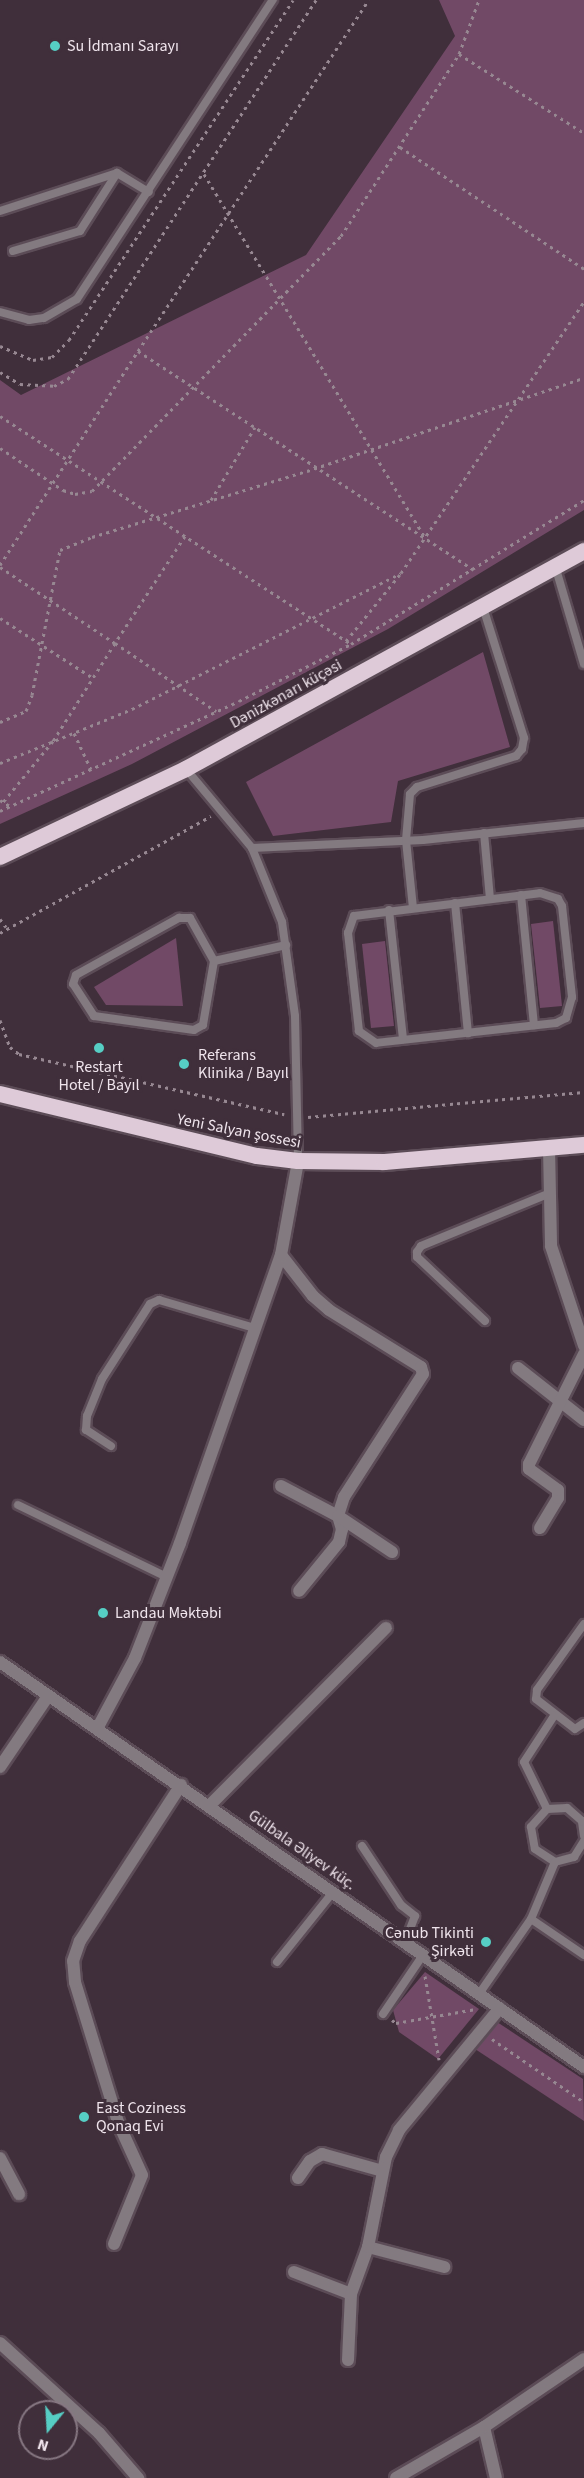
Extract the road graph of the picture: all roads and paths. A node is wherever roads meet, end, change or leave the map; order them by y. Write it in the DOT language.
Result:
graph roads {
  1 [pos="273,0"];
  2 [pos="316,0"];
  3 [pos="369,0"];
  4 [pos="479,0"];
  5 [pos="459,54"];
  6 [pos="584,134"];
  7 [pos="400,147"];
  8 [pos="117,173"];
  9 [pos="204,174"];
  10 [pos="149,192"];
  11 [pos="0,211"];
  12 [pos="229,215"];
  13 [pos="13,251"];
  14 [pos="584,269"];
  15 [pos="279,298"];
  16 [pos="584,302"];
  17 [pos="0,312"];
  18 [pos="138,351"];
  19 [pos="0,372"];
  20 [pos="584,378"];
  21 [pos="194,387"];
  22 [pos="520,400"];
  23 [pos="0,416"];
  24 [pos="255,427"];
  25 [pos="0,448"];
  26 [pos="371,449"];
  27 [pos="67,459"];
  28 [pos="317,468"];
  29 [pos="102,482"];
  30 [pos="52,483"];
  31 [pos="212,500"];
  32 [pos="584,500"];
  33 [pos="156,517"];
  34 [pos="185,536"];
  35 [pos="425,538"];
  36 [pos="584,551"];
  37 [pos="0,566"];
  38 [pos="556,568"];
  39 [pos="474,570"];
  40 [pos="401,573"];
  41 [pos="49,600"];
  42 [pos="483,608"];
  43 [pos="0,618"];
  44 [pos="311,618"];
  45 [pos="346,641"];
  46 [pos="115,643"];
  47 [pos="351,644"];
  48 [pos="41,645"];
  49 [pos="584,664"];
  50 [pos="93,678"];
  51 [pos="178,686"];
  52 [pos="216,711"];
  53 [pos="0,722"];
  54 [pos="74,733"];
  55 [pos="53,741"];
  56 [pos="0,763"];
  57 [pos="91,769"];
  58 [pos="186,769"];
  59 [pos="2,801"];
  60 [pos="11,807"];
  61 [pos="220,810"];
  62 [pos="0,811"];
  63 [pos="584,822"];
  64 [pos="484,833"];
  65 [pos="406,840"];
  66 [pos="27,846"];
  67 [pos="252,848"];
  68 [pos="0,849"];
  69 [pos="0,857"];
  70 [pos="521,895"];
  71 [pos="490,899"];
  72 [pos="455,903"];
  73 [pos="413,908"];
  74 [pos="389,910"];
  75 [pos="0,919"];
  76 [pos="6,927"];
  77 [pos="0,933"];
  78 [pos="286,945"];
  79 [pos="214,961"];
  80 [pos="0,1020"];
  81 [pos="534,1025"];
  82 [pos="468,1033"];
  83 [pos="403,1039"];
  84 [pos="584,1092"];
  85 [pos="0,1094"];
  86 [pos="299,1118"];
  87 [pos="584,1145"];
  88 [pos="549,1148"];
  89 [pos="298,1161"];
  90 [pos="548,1194"];
  91 [pos="281,1255"];
  92 [pos="485,1321"];
  93 [pos="255,1328"];
  94 [pos="584,1346"];
  95 [pos="584,1354"];
  96 [pos="518,1368"];
  97 [pos="560,1403"];
  98 [pos="584,1420"];
  99 [pos="111,1446"];
  100 [pos="281,1485"];
  101 [pos="18,1505"];
  102 [pos="338,1516"];
  103 [pos="540,1528"];
  104 [pos="392,1552"];
  105 [pos="167,1576"];
  106 [pos="299,1591"];
  107 [pos="584,1624"];
  108 [pos="386,1628"];
  109 [pos="0,1662"];
  110 [pos="48,1696"];
  111 [pos="554,1716"];
  112 [pos="584,1723"];
  113 [pos="98,1727"];
  114 [pos="0,1767"];
  115 [pos="181,1785"];
  116 [pos="209,1806"];
  117 [pos="547,1809"];
  118 [pos="584,1836"];
  119 [pos="584,1841"];
  120 [pos="362,1846"];
  121 [pos="555,1862"];
  122 [pos="333,1892"];
  123 [pos="531,1919"];
  124 [pos="405,1942"];
  125 [pos="423,1955"];
  126 [pos="584,1955"];
  127 [pos="277,1962"];
  128 [pos="478,1994"];
  129 [pos="500,2008"];
  130 [pos="383,2014"];
  131 [pos="431,2017"];
  132 [pos="481,2031"];
  133 [pos="584,2067"];
  134 [pos="450,2069"];
  135 [pos="584,2102"];
  136 [pos="0,2158"];
  137 [pos="383,2171"];
  138 [pos="298,2178"];
  139 [pos="18,2194"];
  140 [pos="114,2244"];
  141 [pos="368,2247"];
  142 [pos="444,2267"];
  143 [pos="294,2272"];
  144 [pos="351,2294"];
  145 [pos="0,2343"];
  146 [pos="584,2359"];
  147 [pos="348,2360"];
  148 [pos="484,2427"];
  149 [pos="138,2478"];
  150 [pos="396,2478"];
  151 [pos="496,2478"];
  1 -- 10 [label="lane"];
  2 -- 9 [label="path"];
  3 -- 12 [label="path"];
  4 -- 5 [label="path"];
  5 -- 6 [label="path"];
  5 -- 7 [label="path"];
  7 -- 14 [label="path"];
  7 -- 15 [label="path"];
  8 -- 10 [label="lane"];
  8 -- 11 [label="lane"];
  8 -- 13 [label="lane"];
  9 -- 12 [label="path"];
  9 -- 19 [label="path"];
  10 -- 17 [label="lane"];
  12 -- 15 [label="path"];
  12 -- 18 [label="path"];
  15 -- 21 [label="path"];
  15 -- 26 [label="path"];
  16 -- 22 [label="path"];
  18 -- 21 [label="path"];
  18 -- 27 [label="path"];
  20 -- 22 [label="path"];
  21 -- 24 [label="path"];
  21 -- 29 [label="path"];
  22 -- 26 [label="path"];
  22 -- 35 [label="path"];
  23 -- 27 [label="path"];
  24 -- 28 [label="path"];
  24 -- 31 [label="path"];
  25 -- 30 [label="path"];
  26 -- 28 [label="path"];
  26 -- 35 [label="path"];
  27 -- 29 [label="path"];
  27 -- 30 [label="path"];
  28 -- 31 [label="path"];
  28 -- 35 [label="path"];
  29 -- 30 [label="path"];
  29 -- 33 [label="path"];
  30 -- 37 [label="path"];
  31 -- 33 [label="path"];
  32 -- 39 [label="path"];
  33 -- 34 [label="path"];
  33 -- 41 [label="path"];
  34 -- 44 [label="path"];
  34 -- 46 [label="path"];
  35 -- 39 [label="path"];
  35 -- 40 [label="path"];
  36 -- 38 [label="highway, Dənizkənarı küçəsi"];
  37 -- 41 [label="path"];
  38 -- 42 [label="highway, Dənizkənarı küçəsi"];
  38 -- 49 [label="lane"];
  39 -- 47 [label="path"];
  40 -- 44 [label="path"];
  40 -- 45 [label="path"];
  41 -- 46 [label="path"];
  41 -- 48 [label="path"];
  42 -- 58 [label="highway, Dənizkənarı küçəsi"];
  42 -- 65 [label="lane"];
  43 -- 48 [label="path"];
  44 -- 45 [label="path"];
  44 -- 51 [label="path"];
  45 -- 47 [label="path"];
  46 -- 50 [label="path"];
  46 -- 51 [label="path"];
  47 -- 52 [label="path"];
  48 -- 50 [label="path"];
  48 -- 53 [label="path"];
  50 -- 55 [label="path"];
  51 -- 52 [label="path"];
  51 -- 54 [label="path"];
  52 -- 57 [label="path"];
  54 -- 55 [label="path"];
  54 -- 57 [label="path"];
  55 -- 56 [label="path"];
  55 -- 59 [label="path"];
  57 -- 60 [label="path"];
  58 -- 61 [label="lane"];
  58 -- 66 [label="highway, Dənizkənarı küçəsi"];
  59 -- 60 [label="path"];
  60 -- 62 [label="path"];
  61 -- 67 [label="lane"];
  61 -- 76 [label="path"];
  63 -- 64 [label="lane"];
  64 -- 65 [label="lane"];
  64 -- 71 [label="lane"];
  65 -- 67 [label="lane"];
  65 -- 73 [label="lane"];
  66 -- 68 [label="lane"];
  66 -- 69 [label="highway, Dənizkənarı küçəsi"];
  67 -- 78 [label="lane"];
  70 -- 71 [label="lane"];
  70 -- 81 [label="lane"];
  70 -- 81 [label="lane"];
  71 -- 72 [label="lane"];
  72 -- 73 [label="lane"];
  72 -- 82 [label="lane"];
  73 -- 74 [label="lane"];
  74 -- 83 [label="lane"];
  74 -- 83 [label="lane"];
  75 -- 76 [label="path"];
  76 -- 77 [label="path"];
  78 -- 79 [label="lane"];
  78 -- 86 [label="lane"];
  79 -- 79 [label="lane"];
  80 -- 86 [label="path"];
  81 -- 82 [label="lane"];
  82 -- 83 [label="lane"];
  84 -- 86 [label="path"];
  85 -- 89 [label="highway, Yeni Salyan şossesi"];
  86 -- 89 [label="lane"];
  87 -- 88 [label="highway, Yeni Salyan şossesi"];
  88 -- 89 [label="highway, Yeni Salyan şossesi"];
  88 -- 90 [label="street"];
  89 -- 91 [label="street"];
  90 -- 92 [label="lane"];
  90 -- 94 [label="street"];
  91 -- 93 [label="street"];
  91 -- 102 [label="street"];
  93 -- 99 [label="lane"];
  93 -- 105 [label="street"];
  95 -- 97 [label="street"];
  96 -- 97 [label="street"];
  97 -- 98 [label="street"];
  97 -- 103 [label="street"];
  100 -- 102 [label="street"];
  101 -- 105 [label="lane"];
  102 -- 104 [label="street"];
  102 -- 106 [label="street"];
  105 -- 113 [label="street"];
  107 -- 111 [label="lane"];
  108 -- 116 [label="street"];
  109 -- 110 [label="street, Gülbala Əliyev küç."];
  110 -- 113 [label="street, Gülbala Əliyev küç."];
  110 -- 114 [label="street"];
  111 -- 112 [label="lane"];
  111 -- 117 [label="lane"];
  113 -- 115 [label="street, Gülbala Əliyev küç."];
  115 -- 116 [label="street, Gülbala Əliyev küç."];
  115 -- 140 [label="street"];
  116 -- 122 [label="street, Gülbala Əliyev küç."];
  117 -- 118 [label="lane"];
  117 -- 121 [label="lane"];
  119 -- 121 [label="lane"];
  120 -- 124 [label="lane"];
  121 -- 123 [label="lane"];
  122 -- 124 [label="street, Gülbala Əliyev küç."];
  122 -- 127 [label="lane"];
  123 -- 126 [label="lane"];
  123 -- 128 [label="lane"];
  124 -- 125 [label="street, Gülbala Əliyev küç."];
  125 -- 128 [label="street, Gülbala Əliyev küç."];
  125 -- 130 [label="lane"];
  125 -- 131 [label="path"];
  128 -- 129 [label="street, Gülbala Əliyev küç."];
  129 -- 131 [label="path"];
  129 -- 132 [label="street"];
  129 -- 133 [label="street, Gülbala Əliyev küç."];
  130 -- 131 [label="path"];
  131 -- 134 [label="path"];
  132 -- 134 [label="street"];
  132 -- 135 [label="path"];
  134 -- 137 [label="street"];
  136 -- 139 [label="street"];
  137 -- 138 [label="street"];
  137 -- 141 [label="street"];
  141 -- 142 [label="street"];
  141 -- 144 [label="street"];
  143 -- 144 [label="street"];
  144 -- 147 [label="street"];
  145 -- 149 [label="street"];
  146 -- 148 [label="street"];
  148 -- 150 [label="street"];
  148 -- 151 [label="street"];
}
